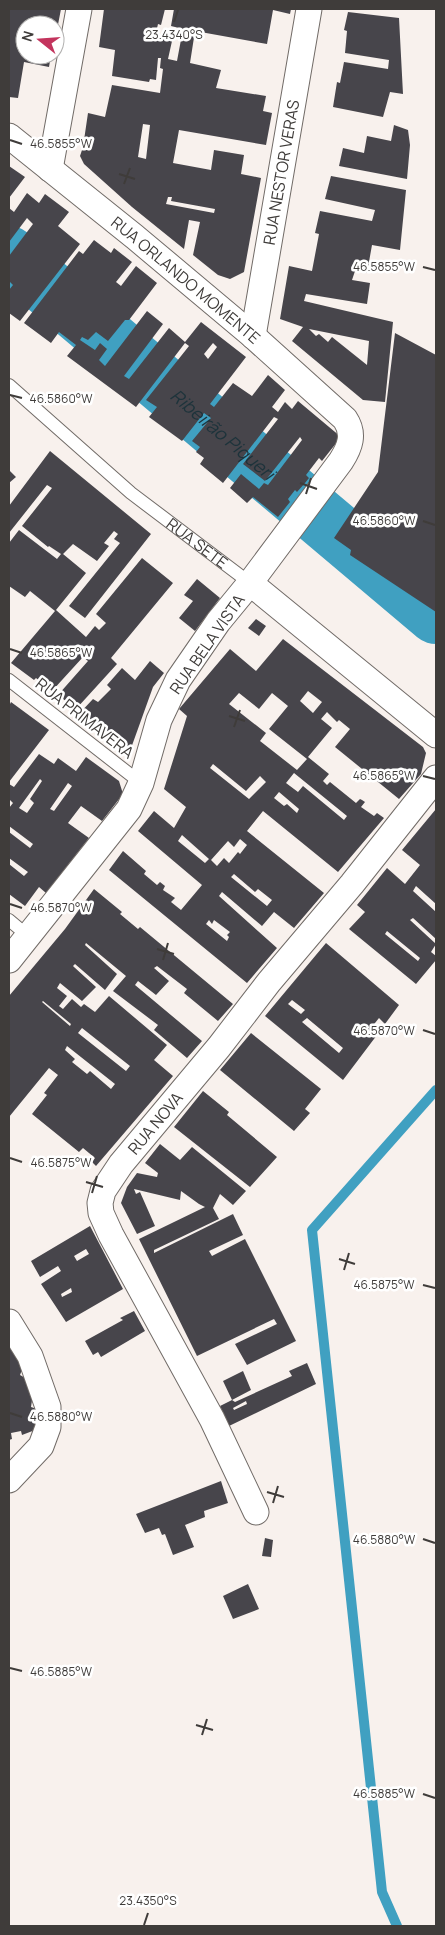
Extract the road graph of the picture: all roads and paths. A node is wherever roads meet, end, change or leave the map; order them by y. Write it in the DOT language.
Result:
graph roads {
  1 [pos="79,9"];
  2 [pos="309,9"];
  3 [pos="9,136"];
  4 [pos="50,169"];
  5 [pos="253,336"];
  6 [pos="9,385"];
  7 [pos="351,434"];
  8 [pos="250,583"];
  9 [pos="9,680"];
  10 [pos="436,735"];
  11 [pos="436,778"];
  12 [pos="141,783"];
  13 [pos="9,920"];
  14 [pos="28,936"];
  15 [pos="9,960"];
  16 [pos="9,1322"];
  17 [pos="9,1480"];
  18 [pos="256,1512"];
  1 -- 4 [label="street"];
  2 -- 5 [label="street, RUA NESTOR VERAS"];
  3 -- 4 [label="street, RUA ORLANDO MOMENTE"];
  4 -- 5 [label="street, RUA ORLANDO MOMENTE"];
  5 -- 7 [label="street, RUA ORLANDO MOMENTE"];
  6 -- 8 [label="lane, RUA SETE"];
  7 -- 8 [label="street, RUA BELA VISTA"];
  8 -- 10 [label="street, RUA SETE"];
  8 -- 12 [label="street, RUA BELA VISTA"];
  9 -- 12 [label="lane, RUA PRIMAVERA"];
  11 -- 18 [label="street, RUA NOVA"];
  12 -- 14 [label="street, RUA BELA VISTA"];
  13 -- 14 [label="lane"];
  14 -- 15 [label="street, RUA BELA VISTA"];
  16 -- 17 [label="street"];
}
